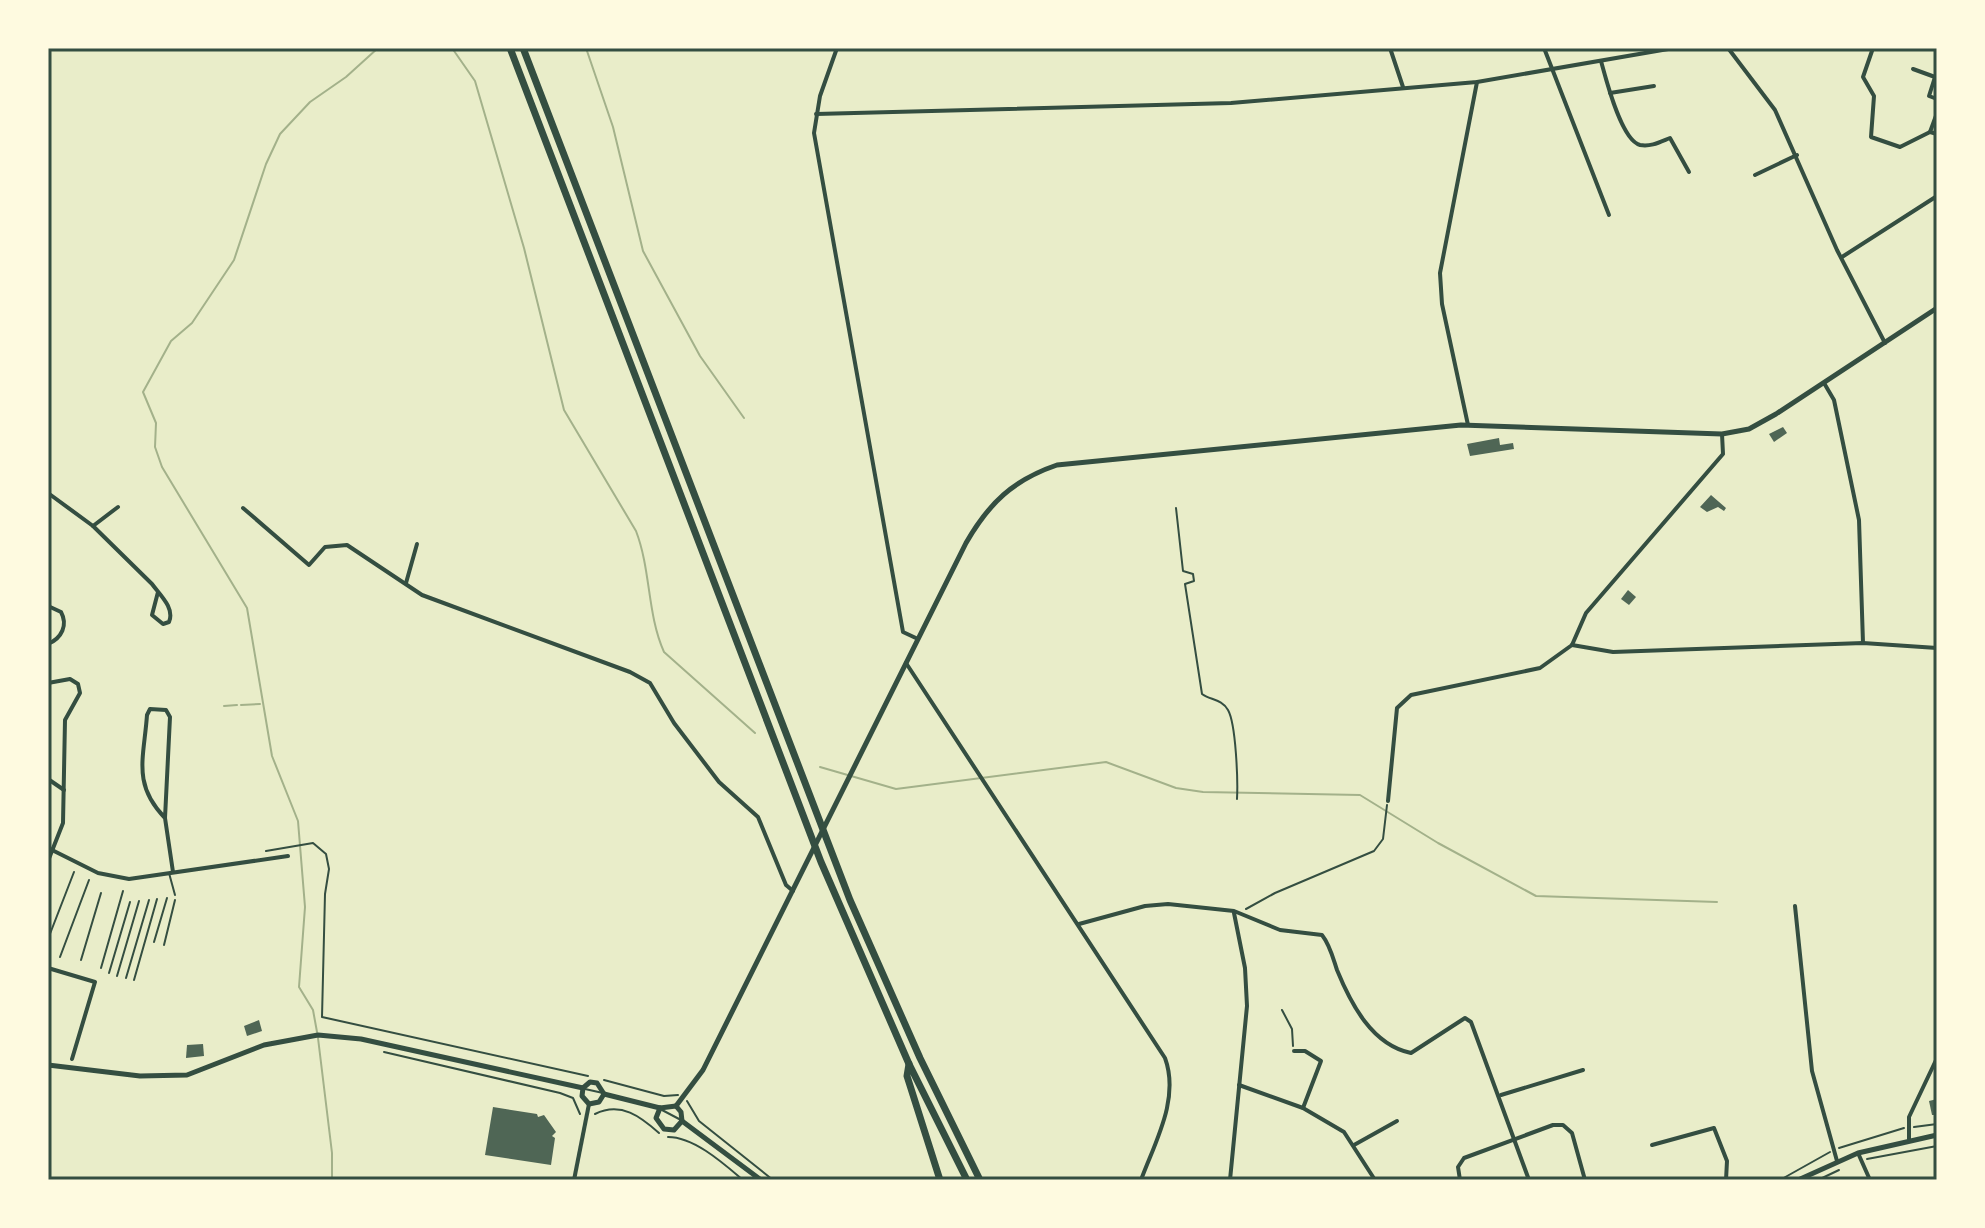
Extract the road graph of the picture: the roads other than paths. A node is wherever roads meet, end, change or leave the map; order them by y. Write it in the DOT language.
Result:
graph roads {
  1 [pos="510,48"];
  2 [pos="523,48"];
  3 [pos="837,48"];
  4 [pos="1390,48"];
  5 [pos="1544,48"];
  6 [pos="1674,48"];
  7 [pos="1728,48"];
  8 [pos="1873,48"];
  9 [pos="1601,61"];
  10 [pos="1552,69"];
  11 [pos="1913,69"];
  12 [pos="1936,77"];
  13 [pos="1477,82"];
  14 [pos="1654,86"];
  15 [pos="1404,88"];
  16 [pos="1610,93"];
  17 [pos="1937,99"];
  18 [pos="1937,113"];
  19 [pos="816,114"];
  20 [pos="1930,132"];
  21 [pos="1937,134"];
  22 [pos="1797,155"];
  23 [pos="1689,172"];
  24 [pos="1755,175"];
  25 [pos="1937,196"];
  26 [pos="1609,215"];
  27 [pos="1842,257"];
  28 [pos="1937,308"];
  29 [pos="1885,343"];
  30 [pos="1824,383"];
  31 [pos="1468,425"];
  32 [pos="1722,434"];
  33 [pos="48,493"];
  34 [pos="118,507"];
  35 [pos="243,508"];
  36 [pos="93,526"];
  37 [pos="417,544"];
  38 [pos="406,583"];
  39 [pos="158,592"];
  40 [pos="48,606"];
  41 [pos="918,639"];
  42 [pos="1863,643"];
  43 [pos="48,644"];
  44 [pos="1572,645"];
  45 [pos="1937,648"];
  46 [pos="906,663"];
  47 [pos="48,683"];
  48 [pos="48,779"];
  49 [pos="64,790"];
  50 [pos="1388,801"];
  51 [pos="165,818"];
  52 [pos="51,849"];
  53 [pos="288,856"];
  54 [pos="48,861"];
  55 [pos="171,873"];
  56 [pos="793,891"];
  57 [pos="175,895"];
  58 [pos="1795,906"];
  59 [pos="1234,911"];
  60 [pos="1079,924"];
  61 [pos="48,968"];
  62 [pos="1294,1051"];
  63 [pos="1937,1058"];
  64 [pos="72,1059"];
  65 [pos="909,1064"];
  66 [pos="48,1065"];
  67 [pos="1583,1070"];
  68 [pos="1239,1085"];
  69 [pos="583,1088"];
  70 [pos="604,1094"];
  71 [pos="1500,1095"];
  72 [pos="589,1104"];
  73 [pos="676,1106"];
  74 [pos="660,1108"];
  75 [pos="1303,1108"];
  76 [pos="682,1121"];
  77 [pos="1397,1121"];
  78 [pos="1937,1135"];
  79 [pos="1515,1138"];
  80 [pos="1909,1139"];
  81 [pos="1354,1145"];
  82 [pos="1652,1145"];
  83 [pos="1858,1153"];
  84 [pos="1837,1161"];
  85 [pos="574,1180"];
  86 [pos="761,1180"];
  87 [pos="940,1180"];
  88 [pos="967,1180"];
  89 [pos="980,1180"];
  90 [pos="1141,1180"];
  91 [pos="1230,1180"];
  92 [pos="1375,1180"];
  93 [pos="1460,1180"];
  94 [pos="1529,1180"];
  95 [pos="1585,1180"];
  96 [pos="1726,1180"];
  97 [pos="1798,1180"];
  98 [pos="1870,1180"];
  1 -- 65 [label="highway"];
  2 -- 89 [label="highway"];
  3 -- 19 [label="street"];
  4 -- 15 [label="street"];
  5 -- 10 [label="street"];
  6 -- 9 [label="street"];
  7 -- 22 [label="street"];
  8 -- 20 [label="street"];
  9 -- 10 [label="street"];
  9 -- 16 [label="street"];
  10 -- 13 [label="street"];
  10 -- 26 [label="street"];
  11 -- 12 [label="street"];
  12 -- 17 [label="street"];
  13 -- 15 [label="street"];
  13 -- 31 [label="street"];
  14 -- 16 [label="street"];
  15 -- 19 [label="street"];
  16 -- 23 [label="street"];
  18 -- 20 [label="street"];
  19 -- 41 [label="street"];
  20 -- 21 [label="street"];
  22 -- 24 [label="street"];
  22 -- 27 [label="street"];
  25 -- 27 [label="street"];
  27 -- 29 [label="street"];
  28 -- 29 [label="street"];
  29 -- 30 [label="street"];
  30 -- 32 [label="street"];
  30 -- 42 [label="street"];
  31 -- 32 [label="street"];
  31 -- 41 [label="street"];
  32 -- 44 [label="street"];
  33 -- 36 [label="street"];
  34 -- 36 [label="street"];
  35 -- 38 [label="street"];
  36 -- 39 [label="street"];
  37 -- 38 [label="street"];
  38 -- 56 [label="street"];
  39 -- 39 [label="street"];
  40 -- 43 [label="street"];
  41 -- 46 [label="street"];
  42 -- 44 [label="street"];
  42 -- 45 [label="street"];
  44 -- 50 [label="street"];
  46 -- 56 [label="street"];
  46 -- 60 [label="street"];
  47 -- 49 [label="street"];
  48 -- 49 [label="street"];
  49 -- 52 [label="street"];
  51 -- 51 [label="street"];
  51 -- 55 [label="street"];
  52 -- 54 [label="street"];
  52 -- 55 [label="street"];
  53 -- 55 [label="street"];
  55 -- 57 [label="lane"];
  56 -- 73 [label="street"];
  58 -- 84 [label="street"];
  59 -- 60 [label="street"];
  59 -- 68 [label="street"];
  59 -- 71 [label="street"];
  60 -- 90 [label="street"];
  61 -- 64 [label="street"];
  62 -- 75 [label="street"];
  63 -- 80 [label="street"];
  65 -- 87 [label="highway"];
  65 -- 88 [label="highway"];
  66 -- 69 [label="street"];
  67 -- 71 [label="street"];
  68 -- 75 [label="street"];
  68 -- 91 [label="street"];
  69 -- 70 [label="street"];
  69 -- 72 [label="street"];
  70 -- 72 [label="street"];
  70 -- 74 [label="street"];
  71 -- 79 [label="street"];
  72 -- 85 [label="street"];
  73 -- 74 [label="street"];
  73 -- 76 [label="street"];
  74 -- 76 [label="lane"];
  74 -- 76 [label="street"];
  75 -- 81 [label="street"];
  76 -- 86 [label="street"];
  77 -- 81 [label="street"];
  78 -- 80 [label="street"];
  79 -- 93 [label="street"];
  79 -- 94 [label="street"];
  79 -- 95 [label="street"];
  80 -- 83 [label="street"];
  81 -- 92 [label="street"];
  82 -- 96 [label="street"];
  83 -- 84 [label="street"];
  83 -- 98 [label="street"];
  84 -- 97 [label="street"];
}
